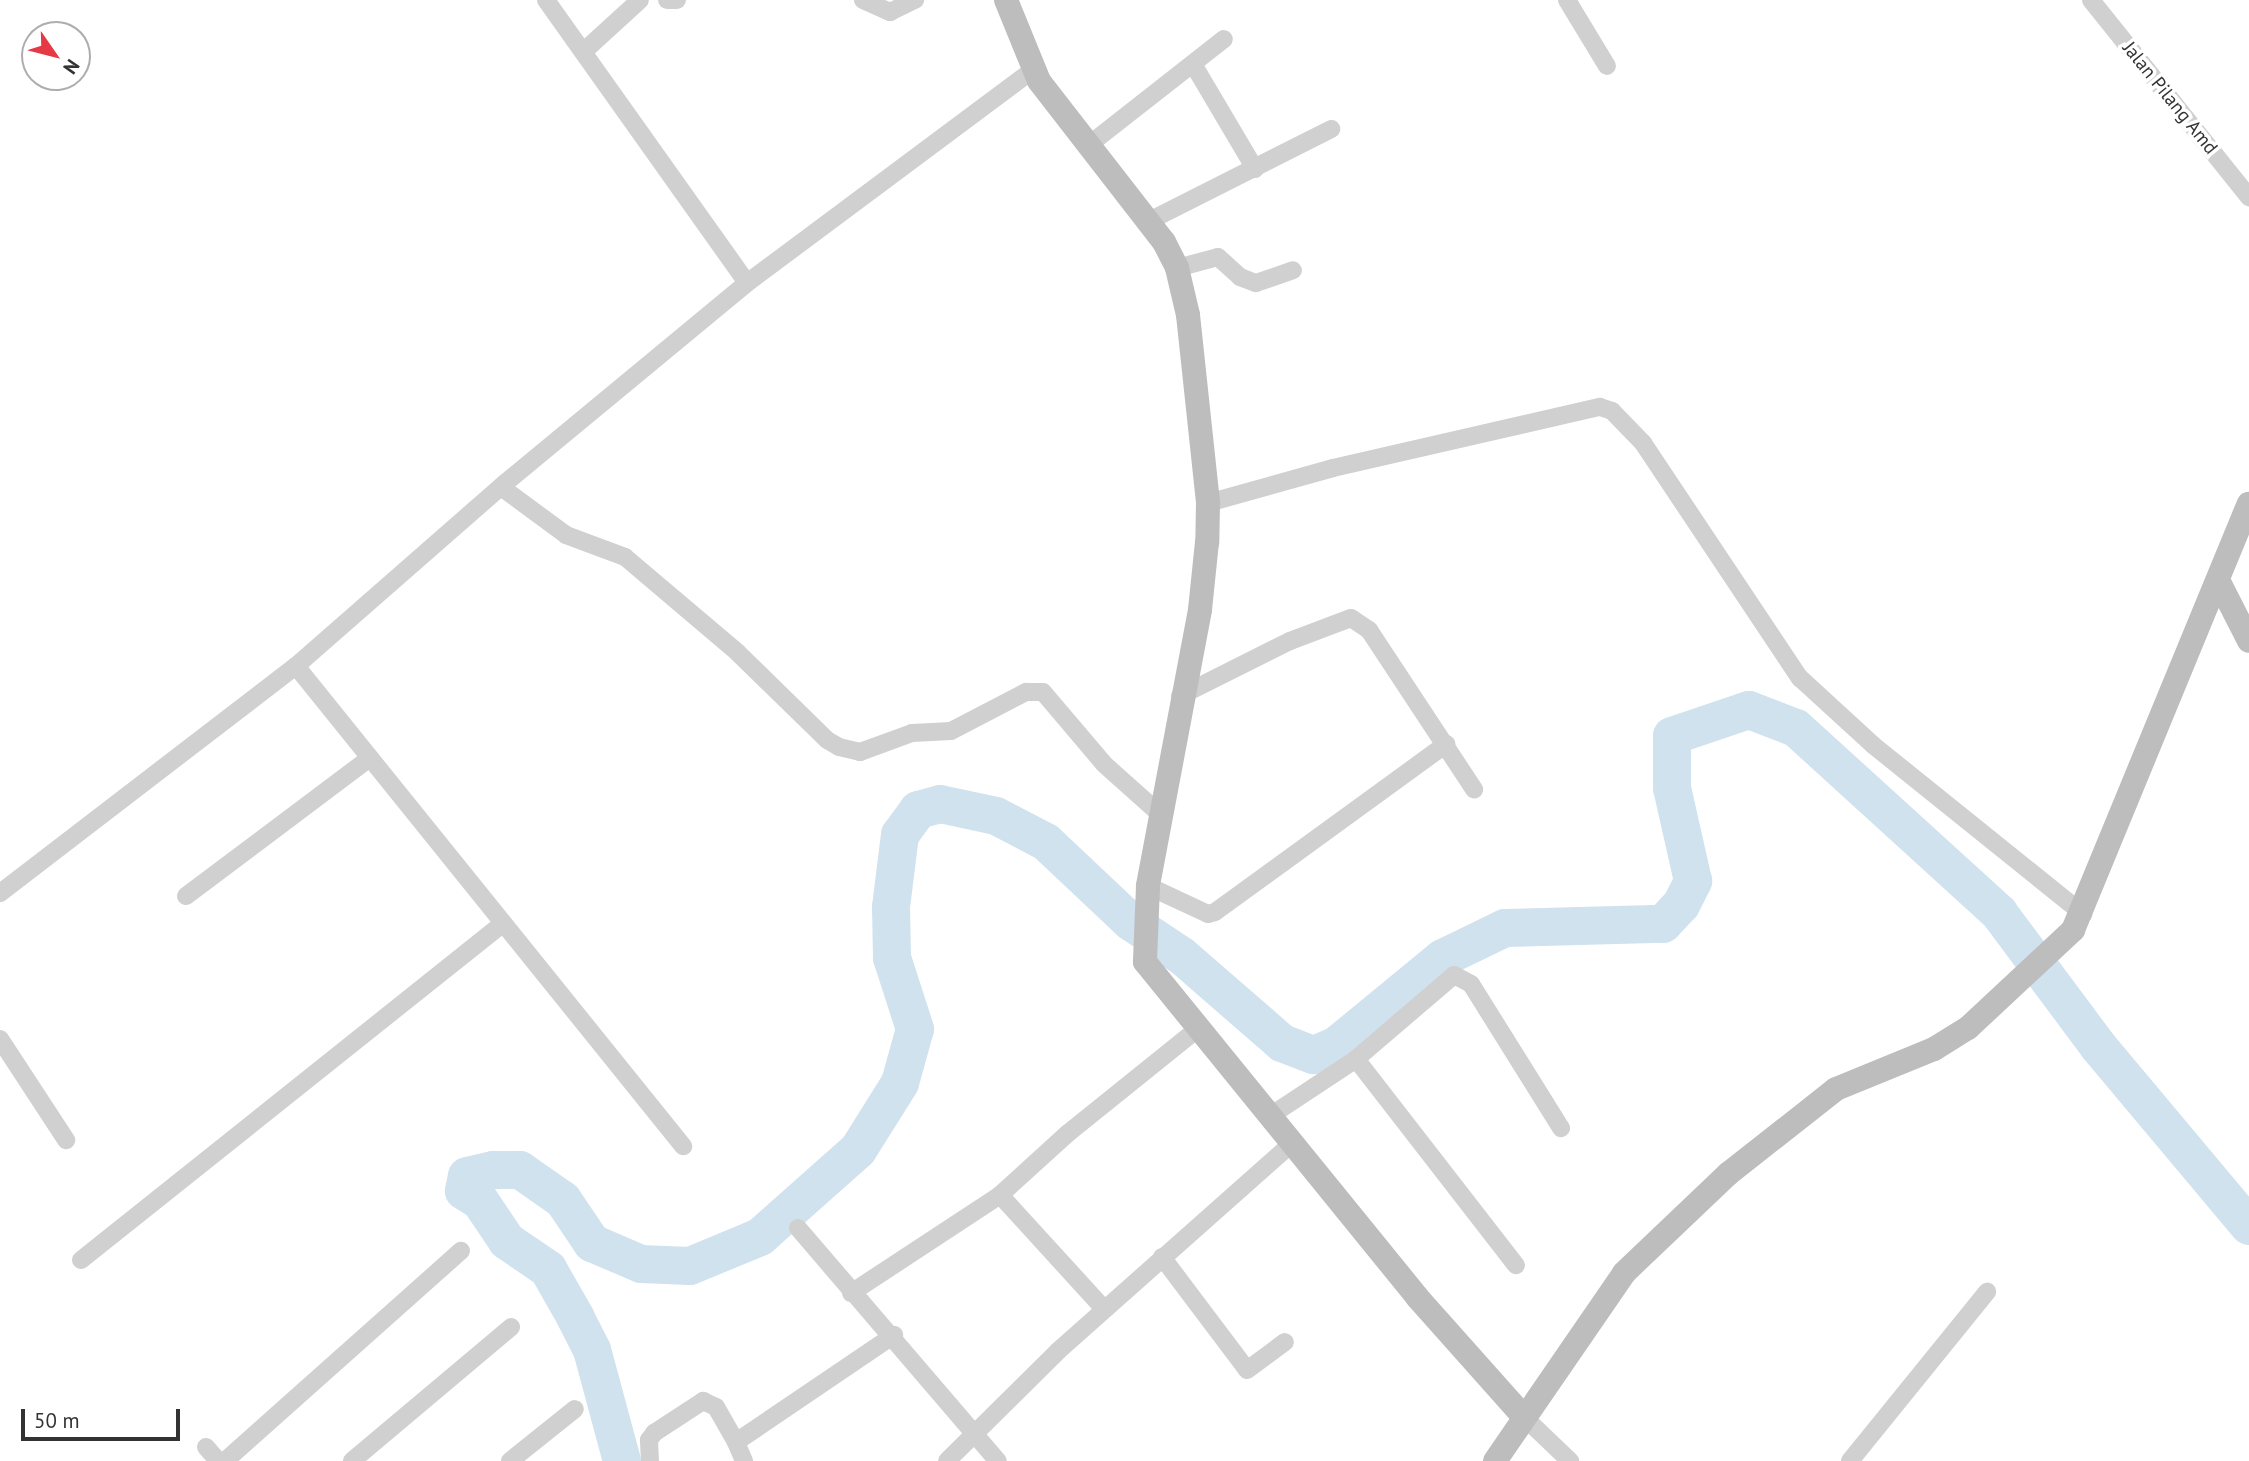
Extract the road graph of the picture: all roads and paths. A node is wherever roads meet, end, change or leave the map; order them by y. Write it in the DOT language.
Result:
graph roads {
  1 [pos="546,0"];
  2 [pos="640,0"];
  3 [pos="667,0"];
  4 [pos="677,0"];
  5 [pos="863,0"];
  6 [pos="915,0"];
  7 [pos="1006,0"];
  8 [pos="1567,0"];
  9 [pos="2091,0"];
  10 [pos="1224,39"];
  11 [pos="583,52"];
  12 [pos="1193,64"];
  13 [pos="1607,66"];
  14 [pos="1032,70"];
  15 [pos="1331,129"];
  16 [pos="1090,144"];
  17 [pos="1255,169"];
  18 [pos="2249,197"];
  19 [pos="1151,220"];
  20 [pos="1177,268"];
  21 [pos="1293,270"];
  22 [pos="747,283"];
  23 [pos="501,487"];
  24 [pos="1208,503"];
  25 [pos="2249,504"];
  26 [pos="2219,582"];
  27 [pos="2249,641"];
  28 [pos="296,666"];
  29 [pos="1180,696"];
  30 [pos="1446,744"];
  31 [pos="370,758"];
  32 [pos="1475,789"];
  33 [pos="1160,814"];
  34 [pos="1148,886"];
  35 [pos="0,893"];
  36 [pos="186,896"];
  37 [pos="2083,914"];
  38 [pos="501,925"];
  39 [pos="1199,1028"];
  40 [pos="0,1039"];
  41 [pos="1356,1059"];
  42 [pos="1270,1116"];
  43 [pos="1561,1128"];
  44 [pos="66,1140"];
  45 [pos="1290,1145"];
  46 [pos="683,1146"];
  47 [pos="1000,1195"];
  48 [pos="798,1228"];
  49 [pos="461,1251"];
  50 [pos="1162,1257"];
  51 [pos="81,1260"];
  52 [pos="1517,1265"];
  53 [pos="1987,1292"];
  54 [pos="851,1293"];
  55 [pos="1104,1309"];
  56 [pos="511,1327"];
  57 [pos="894,1335"];
  58 [pos="1285,1342"];
  59 [pos="575,1409"];
  60 [pos="1524,1417"];
  61 [pos="973,1430"];
  62 [pos="736,1442"];
  63 [pos="206,1447"];
  64 [pos="218,1461"];
  65 [pos="225,1461"];
  66 [pos="352,1461"];
  67 [pos="510,1461"];
  68 [pos="650,1461"];
  69 [pos="744,1461"];
  70 [pos="947,1461"];
  71 [pos="998,1461"];
  72 [pos="1495,1461"];
  73 [pos="1570,1461"];
  74 [pos="1850,1461"];
  1 -- 11 [label="street"];
  2 -- 11 [label="street"];
  3 -- 4 [label="street"];
  5 -- 6 [label="street"];
  7 -- 14 [label="street"];
  8 -- 13 [label="street"];
  9 -- 18 [label="street, Jalan Pilang Amd"];
  10 -- 12 [label="street"];
  11 -- 22 [label="street"];
  12 -- 16 [label="street"];
  12 -- 17 [label="street"];
  14 -- 16 [label="street"];
  14 -- 22 [label="street"];
  15 -- 17 [label="street"];
  16 -- 19 [label="street"];
  17 -- 19 [label="street"];
  19 -- 20 [label="street"];
  20 -- 21 [label="street"];
  20 -- 24 [label="street"];
  22 -- 23 [label="street"];
  23 -- 28 [label="street"];
  23 -- 33 [label="street"];
  24 -- 29 [label="street"];
  24 -- 37 [label="street"];
  25 -- 26 [label="street"];
  26 -- 27 [label="street"];
  26 -- 37 [label="street"];
  28 -- 31 [label="street"];
  28 -- 35 [label="street"];
  29 -- 30 [label="street"];
  29 -- 33 [label="street"];
  30 -- 32 [label="street"];
  30 -- 34 [label="street"];
  31 -- 36 [label="street"];
  31 -- 38 [label="street"];
  33 -- 34 [label="street"];
  34 -- 39 [label="street"];
  37 -- 60 [label="street"];
  38 -- 46 [label="street"];
  38 -- 51 [label="street"];
  39 -- 42 [label="street"];
  39 -- 47 [label="street"];
  40 -- 44 [label="street"];
  41 -- 42 [label="street"];
  41 -- 43 [label="street"];
  41 -- 52 [label="street"];
  42 -- 45 [label="street"];
  45 -- 50 [label="street"];
  45 -- 60 [label="street"];
  47 -- 54 [label="street"];
  47 -- 55 [label="street"];
  48 -- 54 [label="street"];
  49 -- 65 [label="street"];
  50 -- 55 [label="street"];
  50 -- 58 [label="street"];
  53 -- 74 [label="street"];
  54 -- 57 [label="street"];
  55 -- 61 [label="street"];
  56 -- 66 [label="street"];
  57 -- 61 [label="street"];
  57 -- 62 [label="street"];
  59 -- 67 [label="street"];
  60 -- 72 [label="street"];
  60 -- 73 [label="street"];
  61 -- 70 [label="street"];
  61 -- 71 [label="street"];
  62 -- 68 [label="street"];
  62 -- 69 [label="street"];
  63 -- 64 [label="street"];
}
